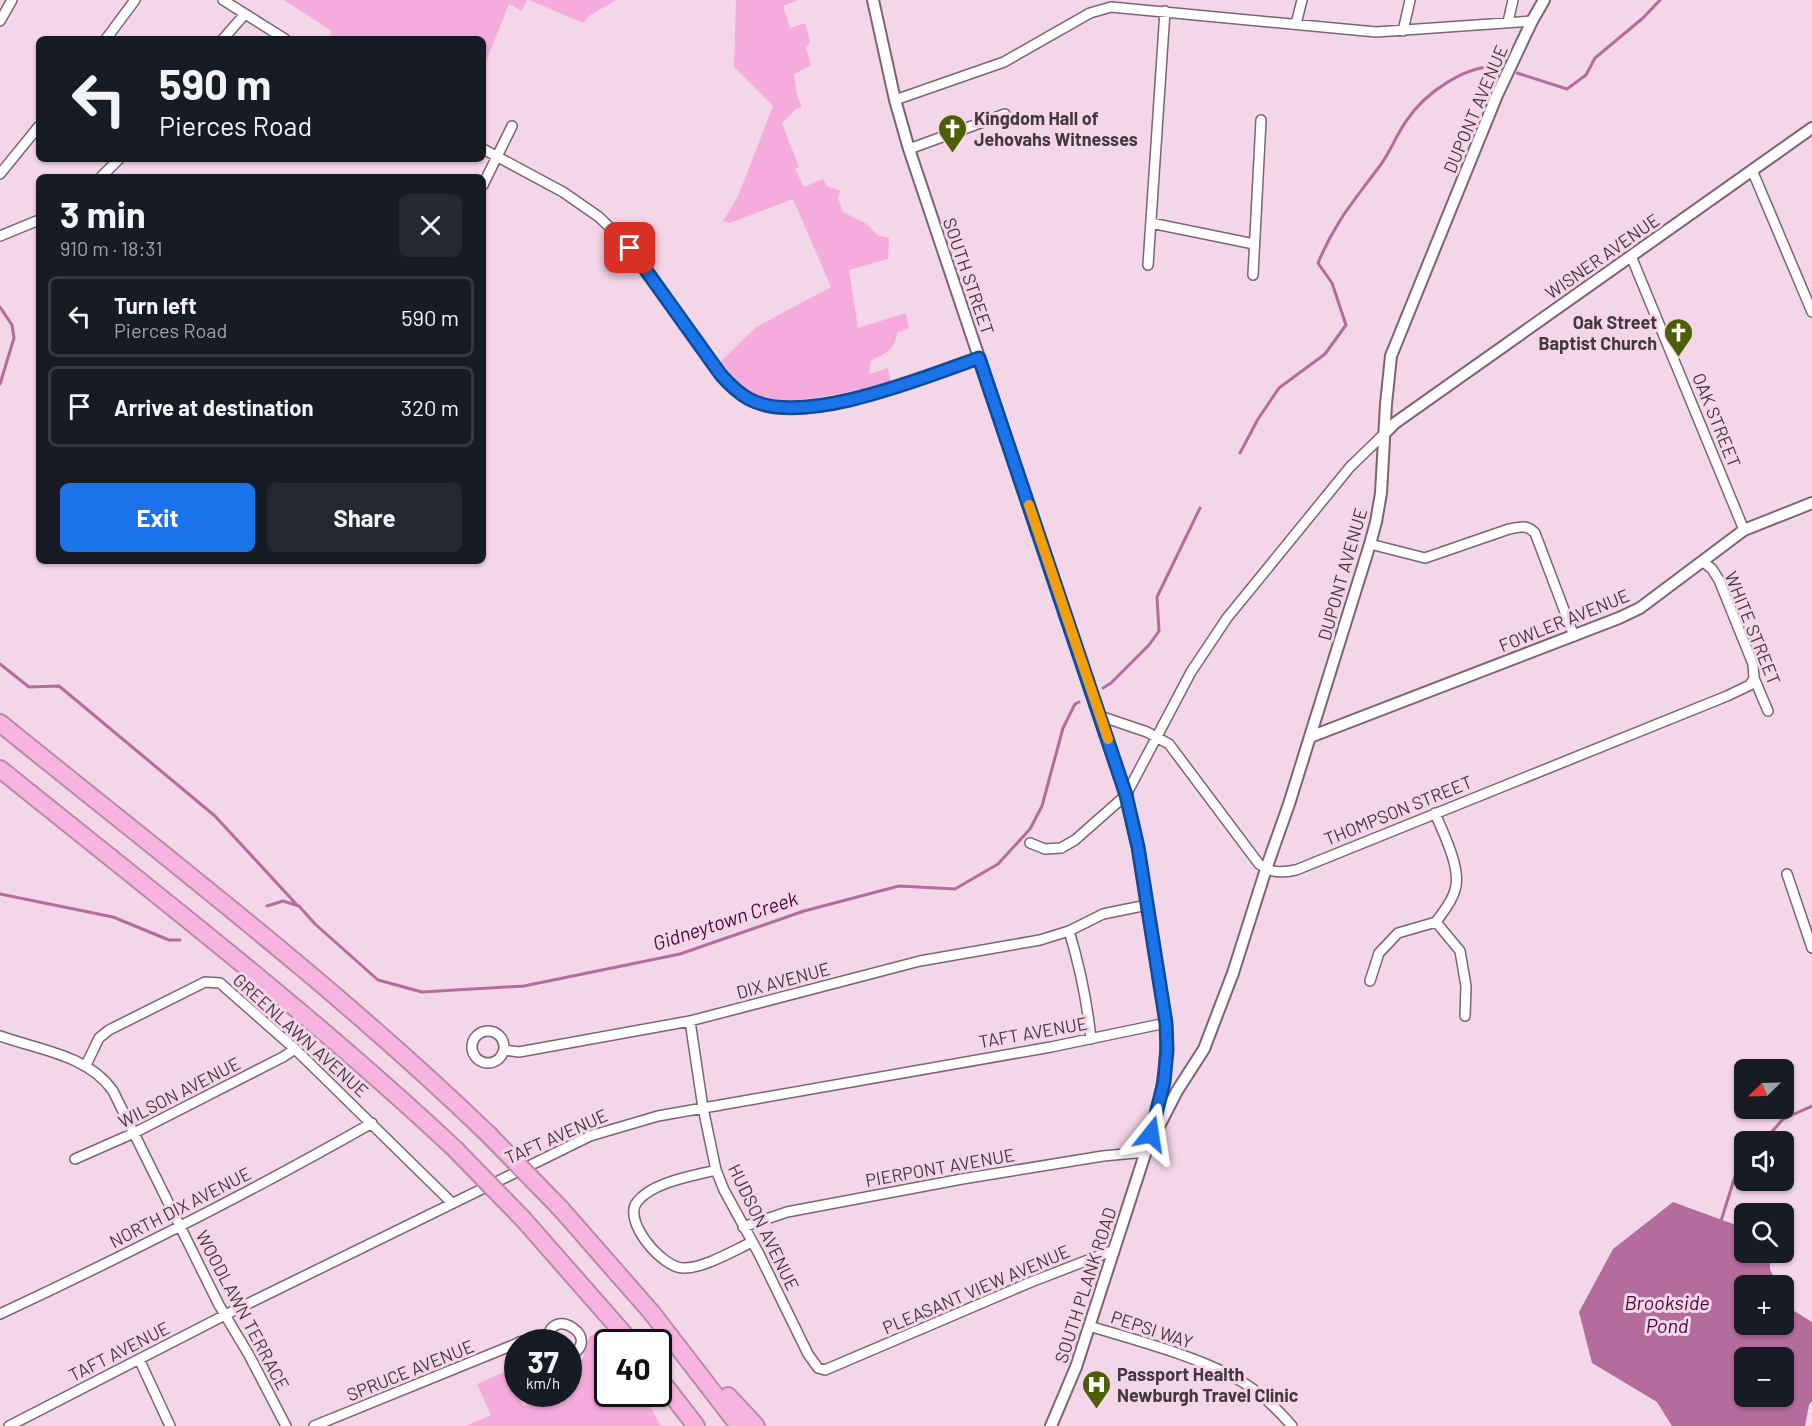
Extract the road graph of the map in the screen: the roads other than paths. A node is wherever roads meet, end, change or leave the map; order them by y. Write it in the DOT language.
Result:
graph roads {
  1 [pos="12,0"];
  2 [pos="135,0"];
  3 [pos="223,0"];
  4 [pos="873,0"];
  5 [pos="1302,0"];
  6 [pos="1410,0"];
  7 [pos="1514,0"];
  8 [pos="1544,0"];
  9 [pos="1165,12"];
  10 [pos="245,14"];
  11 [pos="0,21"];
  12 [pos="1532,21"];
  13 [pos="1508,22"];
  14 [pos="1296,24"];
  15 [pos="1403,31"];
  16 [pos="108,36"];
  17 [pos="226,36"];
  18 [pos="280,36"];
  19 [pos="895,100"];
  20 [pos="1005,114"];
  21 [pos="1261,120"];
  22 [pos="512,126"];
  23 [pos="1812,128"];
  24 [pos="36,130"];
  25 [pos="909,149"];
  26 [pos="486,151"];
  27 [pos="498,157"];
  28 [pos="116,162"];
  29 [pos="1752,170"];
  30 [pos="0,174"];
  31 [pos="104,174"];
  32 [pos="486,179"];
  33 [pos="36,221"];
  34 [pos="1151,223"];
  35 [pos="0,236"];
  36 [pos="1254,244"];
  37 [pos="1631,256"];
  38 [pos="1148,266"];
  39 [pos="1253,275"];
  40 [pos="1812,312"];
  41 [pos="979,358"];
  42 [pos="1384,434"];
  43 [pos="1812,502"];
  44 [pos="1744,530"];
  45 [pos="1370,544"];
  46 [pos="1702,561"];
  47 [pos="1574,636"];
  48 [pos="1754,678"];
  49 [pos="1768,711"];
  50 [pos="1100,716"];
  51 [pos="0,723"];
  52 [pos="1156,736"];
  53 [pos="1310,737"];
  54 [pos="0,769"];
  55 [pos="1126,795"];
  56 [pos="1435,813"];
  57 [pos="1030,843"];
  58 [pos="1266,869"];
  59 [pos="1786,874"];
  60 [pos="1147,905"];
  61 [pos="1436,922"];
  62 [pos="1069,931"];
  63 [pos="1812,948"];
  64 [pos="1370,981"];
  65 [pos="1465,1016"];
  66 [pos="690,1022"];
  67 [pos="1166,1023"];
  68 [pos="0,1036"];
  69 [pos="1091,1039"];
  70 [pos="295,1049"];
  71 [pos="504,1050"];
  72 [pos="86,1065"];
  73 [pos="703,1108"];
  74 [pos="372,1123"];
  75 [pos="134,1133"];
  76 [pos="1146,1152"];
  77 [pos="75,1159"];
  78 [pos="717,1170"];
  79 [pos="452,1203"];
  80 [pos="180,1226"];
  81 [pos="743,1227"];
  82 [pos="752,1242"];
  83 [pos="1114,1250"];
  84 [pos="652,1313"];
  85 [pos="0,1314"];
  86 [pos="225,1315"];
  87 [pos="1089,1326"];
  88 [pos="553,1329"];
  89 [pos="576,1329"];
  90 [pos="618,1329"];
  91 [pos="504,1349"];
  92 [pos="139,1359"];
  93 [pos="852,1359"];
  94 [pos="672,1395"];
  95 [pos="671,1407"];
  96 [pos="9,1426"];
  97 [pos="170,1426"];
  98 [pos="286,1426"];
  99 [pos="314,1426"];
  100 [pos="683,1426"];
  101 [pos="696,1426"];
  102 [pos="739,1426"];
  103 [pos="756,1426"];
  104 [pos="1051,1426"];
  105 [pos="1292,1426"];
  1 -- 11 [label="street"];
  2 -- 16 [label="street"];
  3 -- 10 [label="street"];
  4 -- 19 [label="street, SOUTH STREET"];
  5 -- 14 [label="street"];
  6 -- 15 [label="street"];
  7 -- 13 [label="street"];
  8 -- 12 [label="street, DUPONT AVENUE"];
  9 -- 14 [label="street"];
  9 -- 19 [label="street"];
  9 -- 34 [label="street"];
  10 -- 17 [label="street"];
  10 -- 18 [label="street"];
  12 -- 13 [label="street"];
  12 -- 42 [label="street, DUPONT AVENUE"];
  13 -- 15 [label="street"];
  14 -- 15 [label="street"];
  19 -- 25 [label="street, SOUTH STREET"];
  20 -- 25 [label="street"];
  21 -- 36 [label="street"];
  22 -- 27 [label="street"];
  23 -- 29 [label="street, WISNER AVENUE"];
  24 -- 30 [label="street"];
  25 -- 41 [label="street, SOUTH STREET"];
  26 -- 27 [label="street"];
  27 -- 32 [label="street"];
  27 -- 41 [label="street"];
  28 -- 31 [label="street"];
  29 -- 37 [label="street, WISNER AVENUE"];
  29 -- 40 [label="street"];
  33 -- 35 [label="street"];
  34 -- 36 [label="street"];
  34 -- 38 [label="street"];
  36 -- 39 [label="street"];
  37 -- 42 [label="street, WISNER AVENUE"];
  37 -- 44 [label="street, OAK STREET"];
  41 -- 50 [label="street, SOUTH STREET"];
  42 -- 45 [label="street, DUPONT AVENUE"];
  42 -- 52 [label="street"];
  43 -- 44 [label="street, FOWLER AVENUE"];
  44 -- 46 [label="street, FOWLER AVENUE"];
  45 -- 47 [label="street"];
  45 -- 53 [label="street, DUPONT AVENUE"];
  46 -- 47 [label="street, FOWLER AVENUE"];
  46 -- 48 [label="street, WHITE STREET"];
  47 -- 53 [label="street, FOWLER AVENUE"];
  48 -- 49 [label="street, WHITE STREET"];
  48 -- 56 [label="street, THOMPSON STREET"];
  50 -- 52 [label="street"];
  50 -- 55 [label="street, SOUTH STREET"];
  51 -- 84 [label="highway, bridge"];
  52 -- 55 [label="street"];
  52 -- 58 [label="street"];
  53 -- 58 [label="street, DUPONT AVENUE"];
  54 -- 90 [label="highway, bridge"];
  55 -- 57 [label="street"];
  55 -- 60 [label="street, SOUTH STREET"];
  56 -- 58 [label="street, THOMPSON STREET"];
  56 -- 61 [label="street"];
  58 -- 76 [label="street, DUPONT AVENUE"];
  59 -- 63 [label="street"];
  60 -- 62 [label="street, DIX AVENUE"];
  60 -- 67 [label="street, SOUTH STREET"];
  61 -- 64 [label="street"];
  61 -- 65 [label="street"];
  62 -- 66 [label="street, DIX AVENUE"];
  62 -- 69 [label="street"];
  66 -- 71 [label="street, DIX AVENUE"];
  66 -- 73 [label="street, HUDSON AVENUE"];
  67 -- 69 [label="street, TAFT AVENUE"];
  67 -- 76 [label="street, SOUTH STREET"];
  68 -- 72 [label="street"];
  69 -- 73 [label="street, TAFT AVENUE"];
  70 -- 72 [label="street, GREENLAWN AVENUE"];
  70 -- 74 [label="street, GREENLAWN AVENUE"];
  70 -- 75 [label="street, WILSON AVENUE"];
  72 -- 75 [label="street, WOODLAWN TERRACE"];
  73 -- 78 [label="street, HUDSON AVENUE"];
  73 -- 79 [label="street, TAFT AVENUE"];
  74 -- 79 [label="street, GREENLAWN AVENUE"];
  74 -- 80 [label="street, NORTH DIX AVENUE"];
  75 -- 77 [label="street, WILSON AVENUE"];
  75 -- 80 [label="street, WOODLAWN TERRACE"];
  76 -- 81 [label="street, PIERPONT AVENUE"];
  76 -- 83 [label="street, SOUTH PLANK ROAD"];
  78 -- 81 [label="street, HUDSON AVENUE"];
  78 -- 82 [label="street"];
  79 -- 86 [label="street, TAFT AVENUE"];
  80 -- 85 [label="street, NORTH DIX AVENUE"];
  80 -- 86 [label="street, WOODLAWN TERRACE"];
  81 -- 82 [label="street, HUDSON AVENUE"];
  82 -- 93 [label="street, HUDSON AVENUE"];
  83 -- 87 [label="street, SOUTH PLANK ROAD"];
  83 -- 93 [label="street, PLEASANT VIEW AVENUE"];
  84 -- 102 [label="highway"];
  84 -- 103 [label="highway"];
  86 -- 92 [label="street, TAFT AVENUE"];
  86 -- 98 [label="street, WOODLAWN TERRACE"];
  87 -- 104 [label="street, SOUTH PLANK ROAD"];
  87 -- 105 [label="street, PEPSI WAY"];
  88 -- 89 [label="street, SPRUCE AVENUE"];
  91 -- 99 [label="street, SPRUCE AVENUE"];
  92 -- 96 [label="street, TAFT AVENUE"];
  92 -- 97 [label="street"];
  94 -- 101 [label="highway"];
  95 -- 100 [label="highway"];
}
